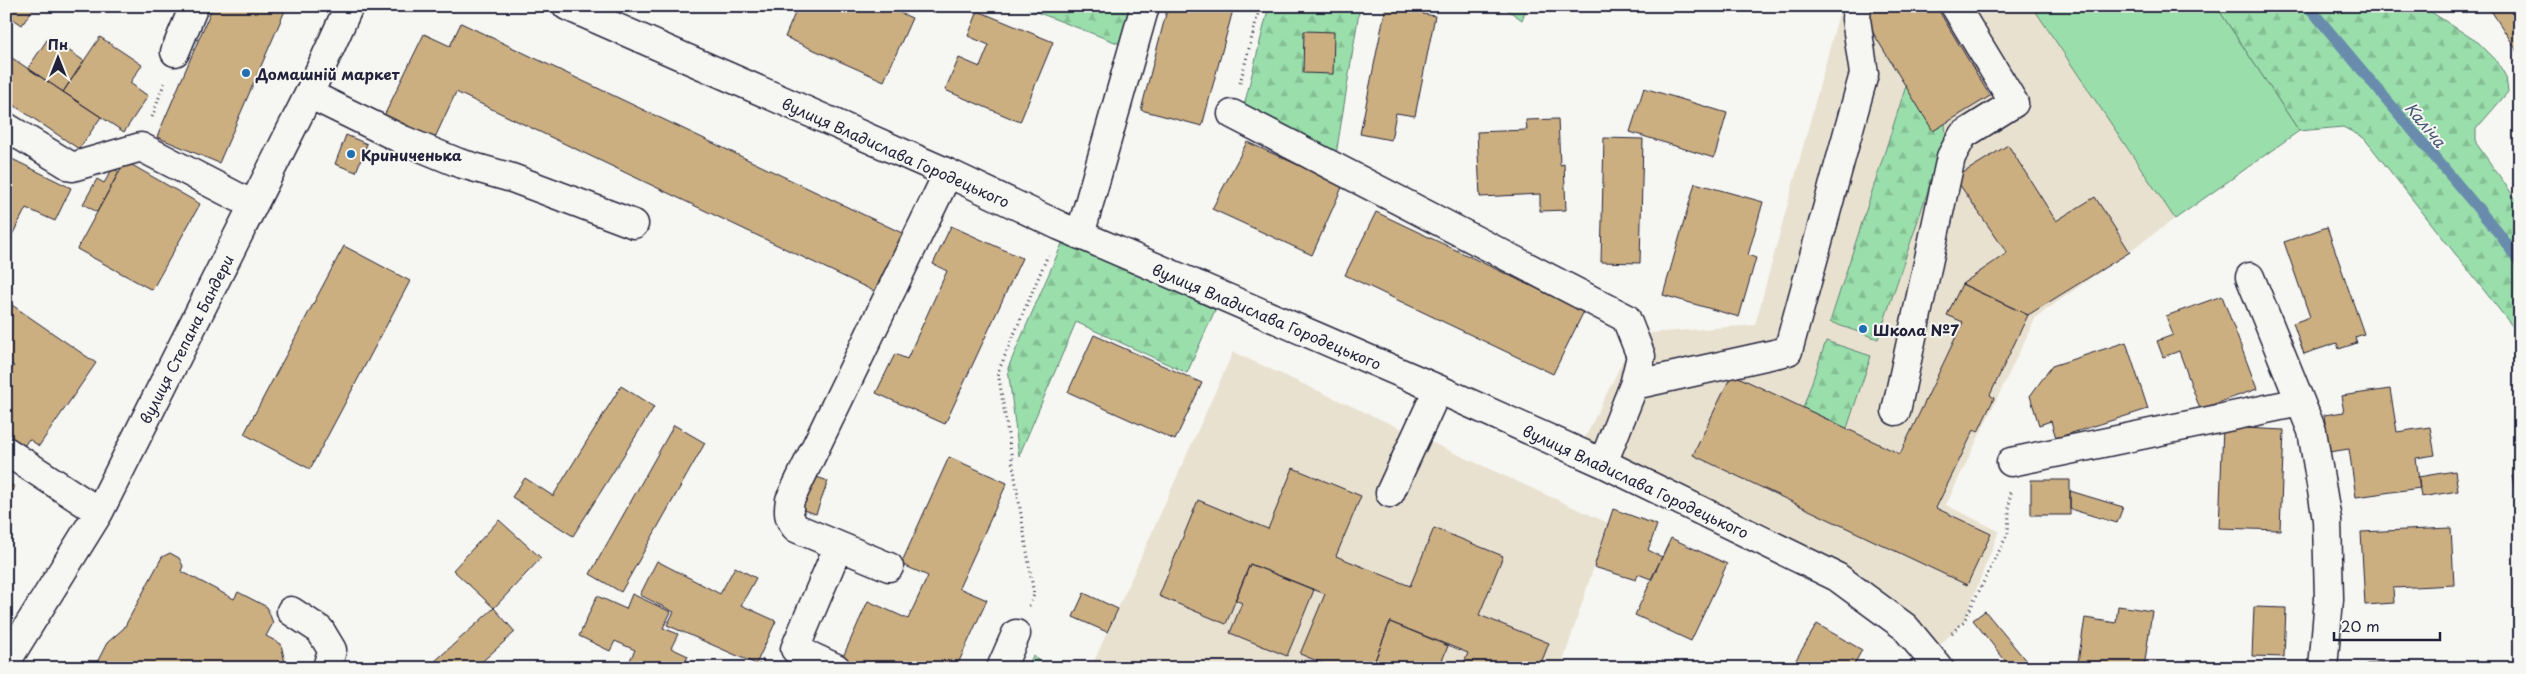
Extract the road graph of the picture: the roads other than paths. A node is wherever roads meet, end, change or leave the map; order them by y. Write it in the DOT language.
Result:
graph roads {
  1 [pos="194,6"];
  2 [pos="349,6"];
  3 [pos="567,6"];
  4 [pos="1145,6"];
  5 [pos="1857,6"];
  6 [pos="1955,6"];
  7 [pos="175,52"];
  8 [pos="308,94"];
  9 [pos="1232,114"];
  10 [pos="6,127"];
  11 [pos="948,173"];
  12 [pos="253,205"];
  13 [pos="634,224"];
  14 [pos="1070,231"];
  15 [pos="2250,277"];
  16 [pos="1634,385"];
  17 [pos="1438,389"];
  18 [pos="2300,402"];
  19 [pos="1896,411"];
  20 [pos="6,451"];
  21 [pos="2011,462"];
  22 [pos="1603,464"];
  23 [pos="1390,493"];
  24 [pos="99,512"];
  25 [pos="838,546"];
  26 [pos="890,567"];
  27 [pos="291,611"];
  28 [pos="1016,634"];
  29 [pos="6,662"];
  30 [pos="1934,662"];
  31 [pos="327,668"];
  32 [pos="836,668"];
  33 [pos="1001,668"];
  34 [pos="2323,668"];
  1 -- 7 [label="street"];
  2 -- 8 [label="street, вулиця Степана Бандери"];
  3 -- 11 [label="street, вулиця Владислава Городецького"];
  4 -- 14 [label="street"];
  5 -- 16 [label="street"];
  6 -- 19 [label="street"];
  8 -- 12 [label="street, вулиця Степана Бандери"];
  8 -- 13 [label="street"];
  9 -- 16 [label="street"];
  10 -- 12 [label="street"];
  11 -- 14 [label="street, вулиця Владислава Городецького"];
  11 -- 25 [label="street"];
  12 -- 24 [label="street, вулиця Степана Бандери"];
  14 -- 17 [label="street, вулиця Владислава Городецького"];
  15 -- 18 [label="street"];
  16 -- 22 [label="street"];
  17 -- 22 [label="street, вулиця Владислава Городецького"];
  17 -- 23 [label="street"];
  18 -- 21 [label="street"];
  18 -- 34 [label="street"];
  20 -- 24 [label="street"];
  22 -- 30 [label="street, вулиця Владислава Городецького"];
  24 -- 29 [label="street, вулиця Степана Бандери"];
  25 -- 26 [label="street"];
  25 -- 32 [label="street"];
  27 -- 31 [label="street"];
  28 -- 33 [label="street"];
}
